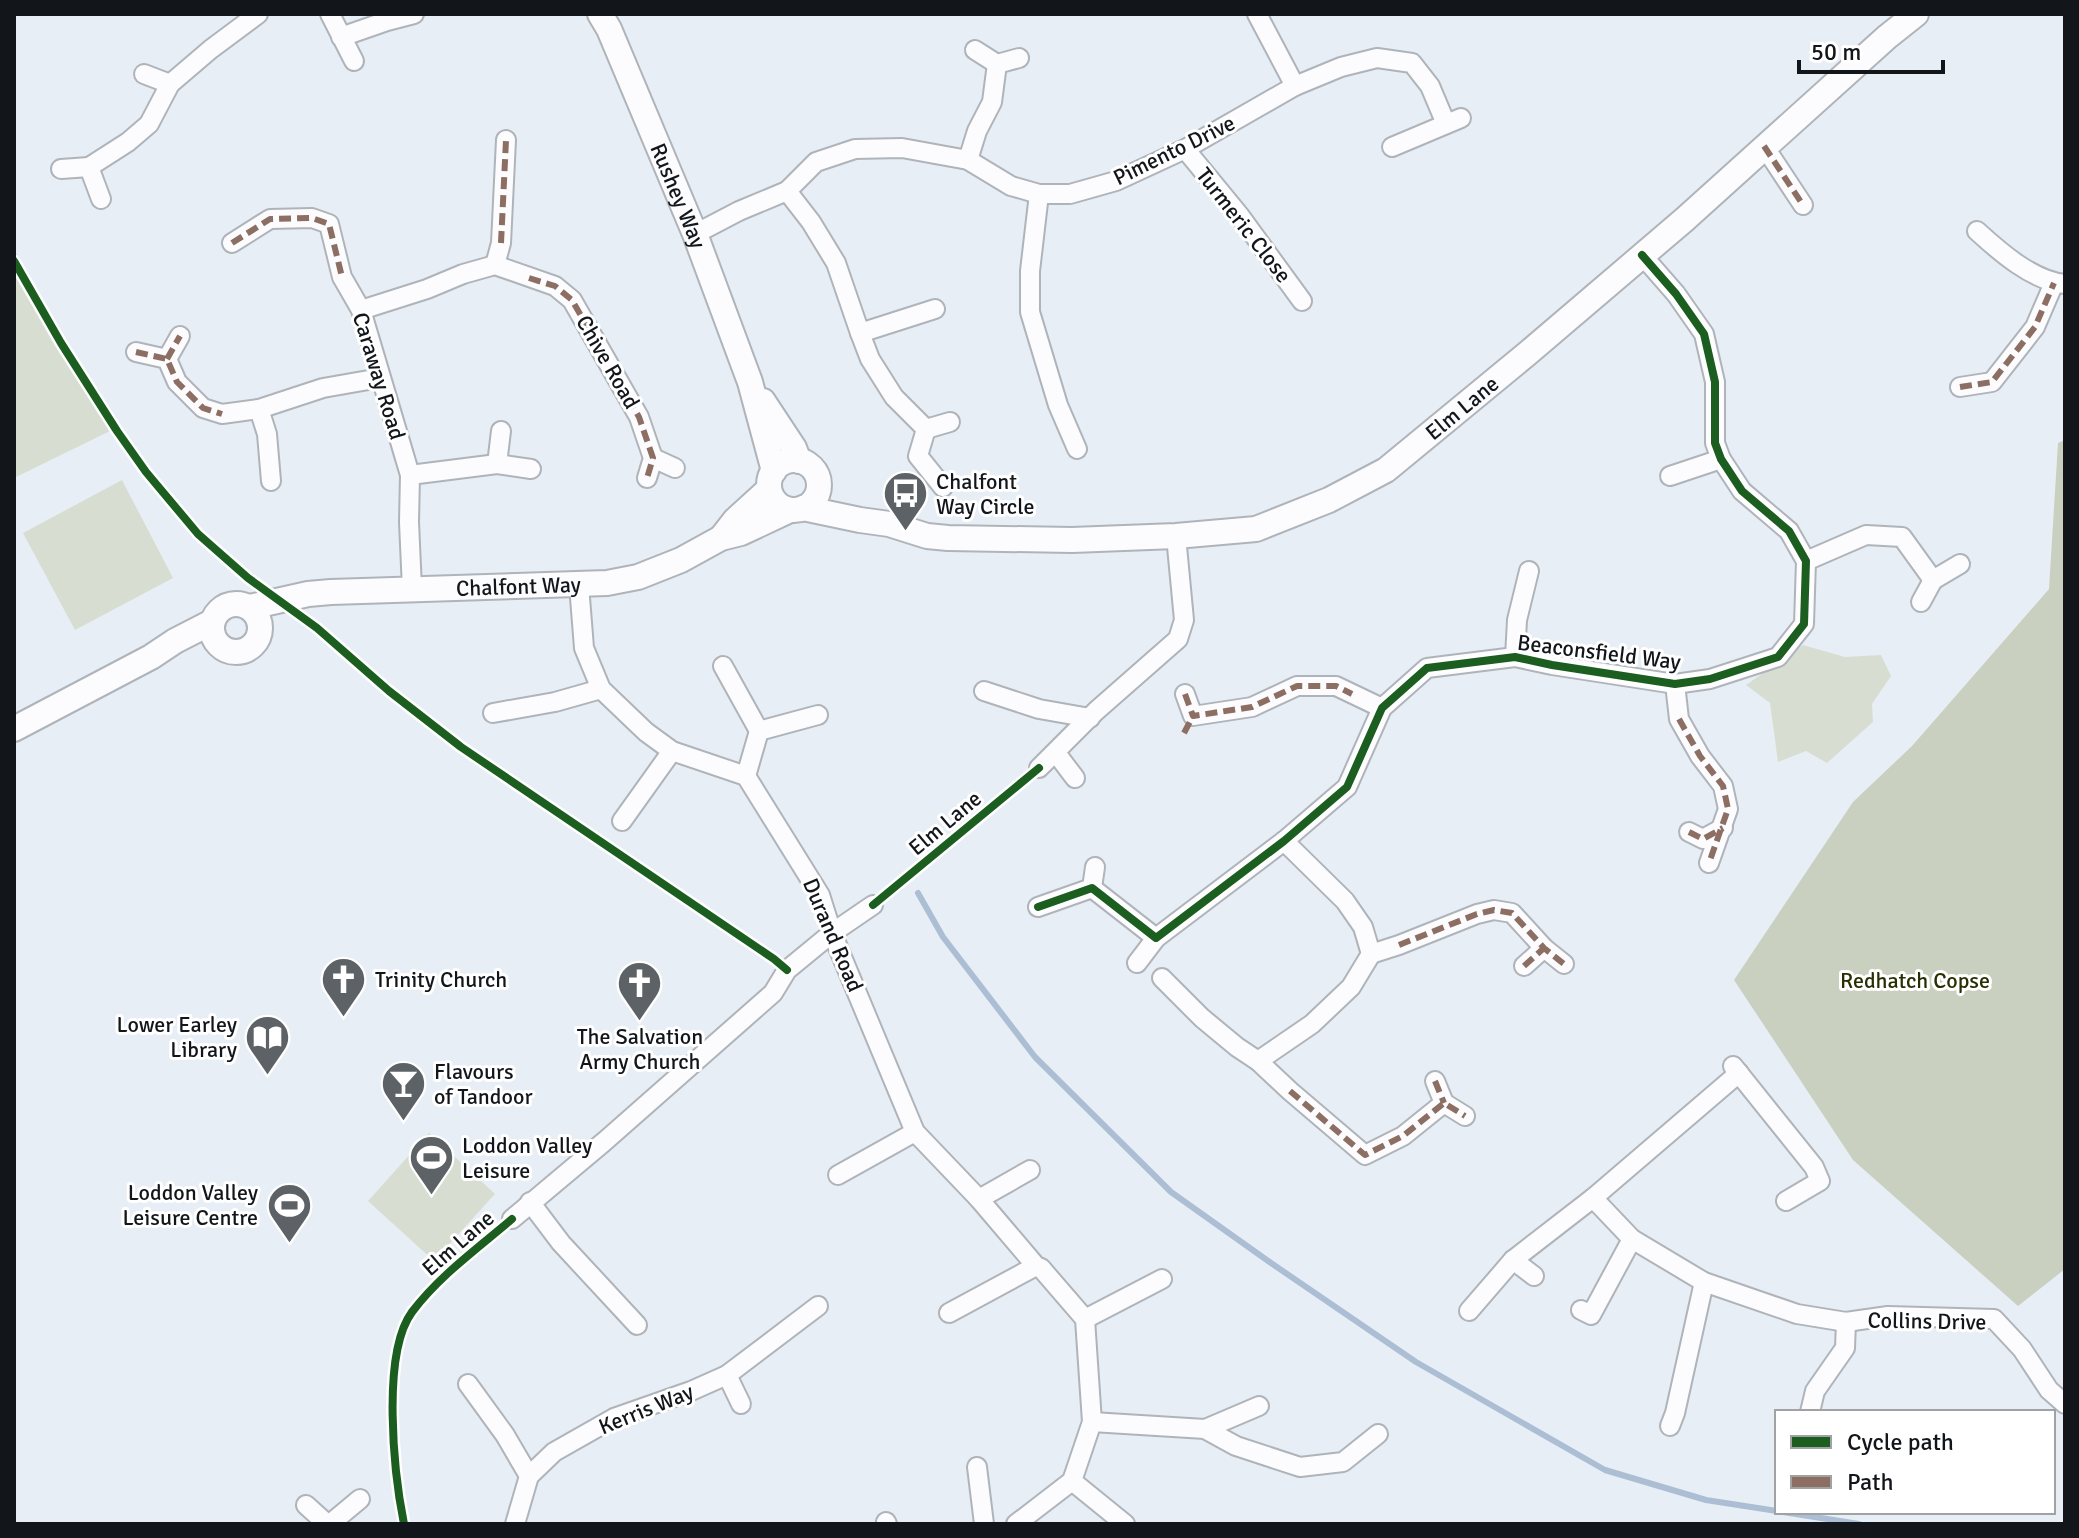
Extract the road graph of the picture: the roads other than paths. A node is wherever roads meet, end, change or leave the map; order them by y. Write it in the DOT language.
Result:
graph roads {
  1 [pos="256,14"];
  2 [pos="330,14"];
  3 [pos="414,14"];
  4 [pos="600,14"];
  5 [pos="1257,14"];
  6 [pos="1916,14"];
  7 [pos="341,37"];
  8 [pos="975,50"];
  9 [pos="1019,58"];
  10 [pos="354,61"];
  11 [pos="997,64"];
  12 [pos="144,74"];
  13 [pos="170,84"];
  14 [pos="1295,86"];
  15 [pos="506,140"];
  16 [pos="1764,146"];
  17 [pos="1392,147"];
  18 [pos="1185,149"];
  19 [pos="968,160"];
  20 [pos="89,167"];
  21 [pos="61,169"];
  22 [pos="787,191"];
  23 [pos="1039,194"];
  24 [pos="101,199"];
  25 [pos="1803,205"];
  26 [pos="1977,231"];
  27 [pos="695,234"];
  28 [pos="232,243"];
  29 [pos="1642,255"];
  30 [pos="495,265"];
  31 [pos="2060,284"];
  32 [pos="1302,301"];
  33 [pos="935,309"];
  34 [pos="361,310"];
  35 [pos="860,333"];
  36 [pos="180,336"];
  37 [pos="136,352"];
  38 [pos="167,359"];
  39 [pos="380,378"];
  40 [pos="750,382"];
  41 [pos="1960,387"];
  42 [pos="259,409"];
  43 [pos="950,422"];
  44 [pos="926,429"];
  45 [pos="501,431"];
  46 [pos="1077,449"];
  47 [pos="653,458"];
  48 [pos="1721,459"];
  49 [pos="799,461"];
  50 [pos="497,464"];
  51 [pos="675,468"];
  52 [pos="531,469"];
  53 [pos="410,475"];
  54 [pos="1670,476"];
  55 [pos="647,478"];
  56 [pos="771,480"];
  57 [pos="271,481"];
  58 [pos="943,487"];
  59 [pos="804,502"];
  60 [pos="1176,536"];
  61 [pos="721,538"];
  62 [pos="1806,561"];
  63 [pos="1960,564"];
  64 [pos="1529,571"];
  65 [pos="1933,580"];
  66 [pos="579,585"];
  67 [pos="412,589"];
  68 [pos="1921,602"];
  69 [pos="255,618"];
  70 [pos="212,622"];
  71 [pos="223,649"];
  72 [pos="151,657"];
  73 [pos="1515,657"];
  74 [pos="723,666"];
  75 [pos="1675,684"];
  76 [pos="601,689"];
  77 [pos="984,691"];
  78 [pos="1185,694"];
  79 [pos="1382,708"];
  80 [pos="493,713"];
  81 [pos="818,715"];
  82 [pos="1090,718"];
  83 [pos="14,729"];
  84 [pos="759,731"];
  85 [pos="672,751"];
  86 [pos="1056,753"];
  87 [pos="1039,768"];
  88 [pos="746,776"];
  89 [pos="1075,778"];
  90 [pos="622,821"];
  91 [pos="1723,828"];
  92 [pos="1689,832"];
  93 [pos="1284,841"];
  94 [pos="1709,863"];
  95 [pos="1095,867"];
  96 [pos="1092,888"];
  97 [pos="873,905"];
  98 [pos="1038,907"];
  99 [pos="832,933"];
  100 [pos="1156,938"];
  101 [pos="1544,948"];
  102 [pos="1371,954"];
  103 [pos="1137,963"];
  104 [pos="1564,964"];
  105 [pos="1524,966"];
  106 [pos="1162,978"];
  107 [pos="1258,1061"];
  108 [pos="1435,1081"];
  109 [pos="1444,1103"];
  110 [pos="1465,1116"];
  111 [pos="915,1132"];
  112 [pos="1030,1170"];
  113 [pos="838,1175"];
  114 [pos="1593,1198"];
  115 [pos="979,1199"];
  116 [pos="1786,1201"];
  117 [pos="530,1202"];
  118 [pos="512,1219"];
  119 [pos="1632,1239"];
  120 [pos="1513,1260"];
  121 [pos="1036,1266"];
  122 [pos="1534,1276"];
  123 [pos="1162,1279"];
  124 [pos="1704,1282"];
  125 [pos="818,1306"];
  126 [pos="1581,1310"];
  127 [pos="1469,1311"];
  128 [pos="949,1313"];
  129 [pos="1085,1319"];
  130 [pos="1846,1322"];
  131 [pos="637,1325"];
  132 [pos="727,1375"];
  133 [pos="468,1384"];
  134 [pos="741,1404"];
  135 [pos="2065,1404"];
  136 [pos="1259,1406"];
  137 [pos="1810,1410"];
  138 [pos="1668,1417"];
  139 [pos="1092,1422"];
  140 [pos="1205,1429"];
  141 [pos="1378,1434"];
  142 [pos="977,1467"];
  143 [pos="529,1476"];
  144 [pos="1072,1481"];
  145 [pos="360,1499"];
  146 [pos="306,1505"];
  147 [pos="328,1524"];
  148 [pos="515,1524"];
  149 [pos="984,1524"];
  150 [pos="1016,1524"];
  151 [pos="1125,1524"];
  1 -- 13 [label="street"];
  2 -- 7 [label="street"];
  3 -- 7 [label="street"];
  4 -- 27 [label="street, Rushey Way"];
  5 -- 14 [label="street"];
  6 -- 16 [label="street, Elm Lane"];
  7 -- 10 [label="street"];
  8 -- 11 [label="street"];
  9 -- 11 [label="street"];
  11 -- 19 [label="street"];
  12 -- 13 [label="street"];
  13 -- 20 [label="street"];
  14 -- 17 [label="street, Pimento Drive"];
  14 -- 18 [label="street, Pimento Drive"];
  15 -- 30 [label="street"];
  16 -- 25 [label="street"];
  16 -- 29 [label="street, Elm Lane"];
  18 -- 23 [label="street, Pimento Drive"];
  18 -- 32 [label="street, Turmeric Close"];
  19 -- 22 [label="street, Pimento Drive"];
  19 -- 23 [label="street, Pimento Drive"];
  20 -- 21 [label="street"];
  20 -- 24 [label="street"];
  22 -- 27 [label="street, Pimento Drive"];
  22 -- 35 [label="street"];
  23 -- 46 [label="street"];
  26 -- 31 [label="street"];
  27 -- 40 [label="street, Rushey Way"];
  28 -- 34 [label="street, Caraway Road"];
  29 -- 48 [label="street"];
  29 -- 60 [label="street, Elm Lane"];
  30 -- 34 [label="street"];
  30 -- 47 [label="street, Chive Road"];
  31 -- 41 [label="street"];
  33 -- 35 [label="street"];
  34 -- 39 [label="street, Caraway Road"];
  35 -- 44 [label="street"];
  36 -- 38 [label="street"];
  37 -- 38 [label="street"];
  38 -- 42 [label="street"];
  39 -- 42 [label="street"];
  39 -- 53 [label="street, Caraway Road"];
  40 -- 49 [label="street, Rushey Way"];
  40 -- 56 [label="street, Rushey Way"];
  42 -- 57 [label="street"];
  43 -- 44 [label="street"];
  44 -- 58 [label="street"];
  45 -- 50 [label="street"];
  47 -- 51 [label="street"];
  47 -- 55 [label="street"];
  48 -- 54 [label="street"];
  48 -- 62 [label="street"];
  49 -- 56 [label="street"];
  49 -- 59 [label="street"];
  50 -- 52 [label="street"];
  50 -- 53 [label="street"];
  53 -- 67 [label="street, Caraway Road"];
  56 -- 59 [label="street"];
  56 -- 61 [label="street, Chalfont Way"];
  59 -- 60 [label="street"];
  59 -- 61 [label="street, Chalfont Way"];
  60 -- 82 [label="street"];
  61 -- 66 [label="street, Chalfont Way"];
  62 -- 65 [label="street"];
  62 -- 75 [label="street, Beaconsfield Way"];
  63 -- 65 [label="street"];
  64 -- 73 [label="street, Beaconsfield Way"];
  65 -- 68 [label="street"];
  66 -- 67 [label="street, Chalfont Way"];
  66 -- 76 [label="street"];
  67 -- 69 [label="street, Chalfont Way"];
  69 -- 70 [label="street"];
  69 -- 71 [label="street"];
  70 -- 71 [label="street"];
  70 -- 72 [label="street"];
  71 -- 72 [label="street"];
  72 -- 83 [label="street"];
  73 -- 75 [label="street, Beaconsfield Way"];
  73 -- 79 [label="street, Beaconsfield Way"];
  74 -- 84 [label="street"];
  75 -- 91 [label="street"];
  76 -- 80 [label="street"];
  76 -- 85 [label="street"];
  77 -- 82 [label="street"];
  78 -- 79 [label="street"];
  79 -- 93 [label="street, Beaconsfield Way"];
  81 -- 84 [label="street"];
  82 -- 86 [label="street"];
  84 -- 88 [label="street"];
  85 -- 88 [label="street"];
  85 -- 90 [label="street"];
  86 -- 87 [label="street"];
  86 -- 89 [label="street"];
  88 -- 99 [label="street, Durand Road"];
  91 -- 92 [label="street"];
  91 -- 94 [label="street"];
  93 -- 100 [label="street, Beaconsfield Way"];
  93 -- 102 [label="street"];
  95 -- 96 [label="street"];
  96 -- 98 [label="street"];
  96 -- 100 [label="street"];
  97 -- 99 [label="street, Elm Lane"];
  99 -- 111 [label="street, Durand Road"];
  99 -- 117 [label="street, Elm Lane"];
  100 -- 103 [label="street, Beaconsfield Way"];
  101 -- 102 [label="street"];
  101 -- 104 [label="street"];
  101 -- 105 [label="street"];
  102 -- 107 [label="street"];
  106 -- 107 [label="street"];
  107 -- 109 [label="street"];
  108 -- 109 [label="street"];
  109 -- 110 [label="street"];
  111 -- 113 [label="street"];
  111 -- 115 [label="street, Durand Road"];
  112 -- 115 [label="street"];
  114 -- 116 [label="street"];
  114 -- 119 [label="street, Collins Drive"];
  114 -- 120 [label="street"];
  115 -- 121 [label="street, Durand Road"];
  117 -- 118 [label="street, Elm Lane"];
  117 -- 131 [label="street"];
  119 -- 124 [label="street, Collins Drive"];
  119 -- 126 [label="street"];
  120 -- 122 [label="street"];
  120 -- 127 [label="street"];
  121 -- 128 [label="street"];
  121 -- 129 [label="street, Durand Road"];
  123 -- 129 [label="street"];
  124 -- 130 [label="street, Collins Drive"];
  124 -- 138 [label="street"];
  125 -- 132 [label="street, Kerris Way"];
  129 -- 139 [label="street"];
  130 -- 135 [label="street, Collins Drive"];
  130 -- 137 [label="street, Collins Drive"];
  132 -- 134 [label="street"];
  132 -- 143 [label="street, Kerris Way"];
  133 -- 143 [label="street"];
  136 -- 140 [label="street"];
  139 -- 140 [label="street"];
  139 -- 144 [label="street"];
  140 -- 141 [label="street"];
  142 -- 149 [label="street"];
  143 -- 148 [label="street"];
  144 -- 150 [label="street"];
  144 -- 151 [label="street"];
  145 -- 147 [label="street"];
  146 -- 147 [label="street"];
}
